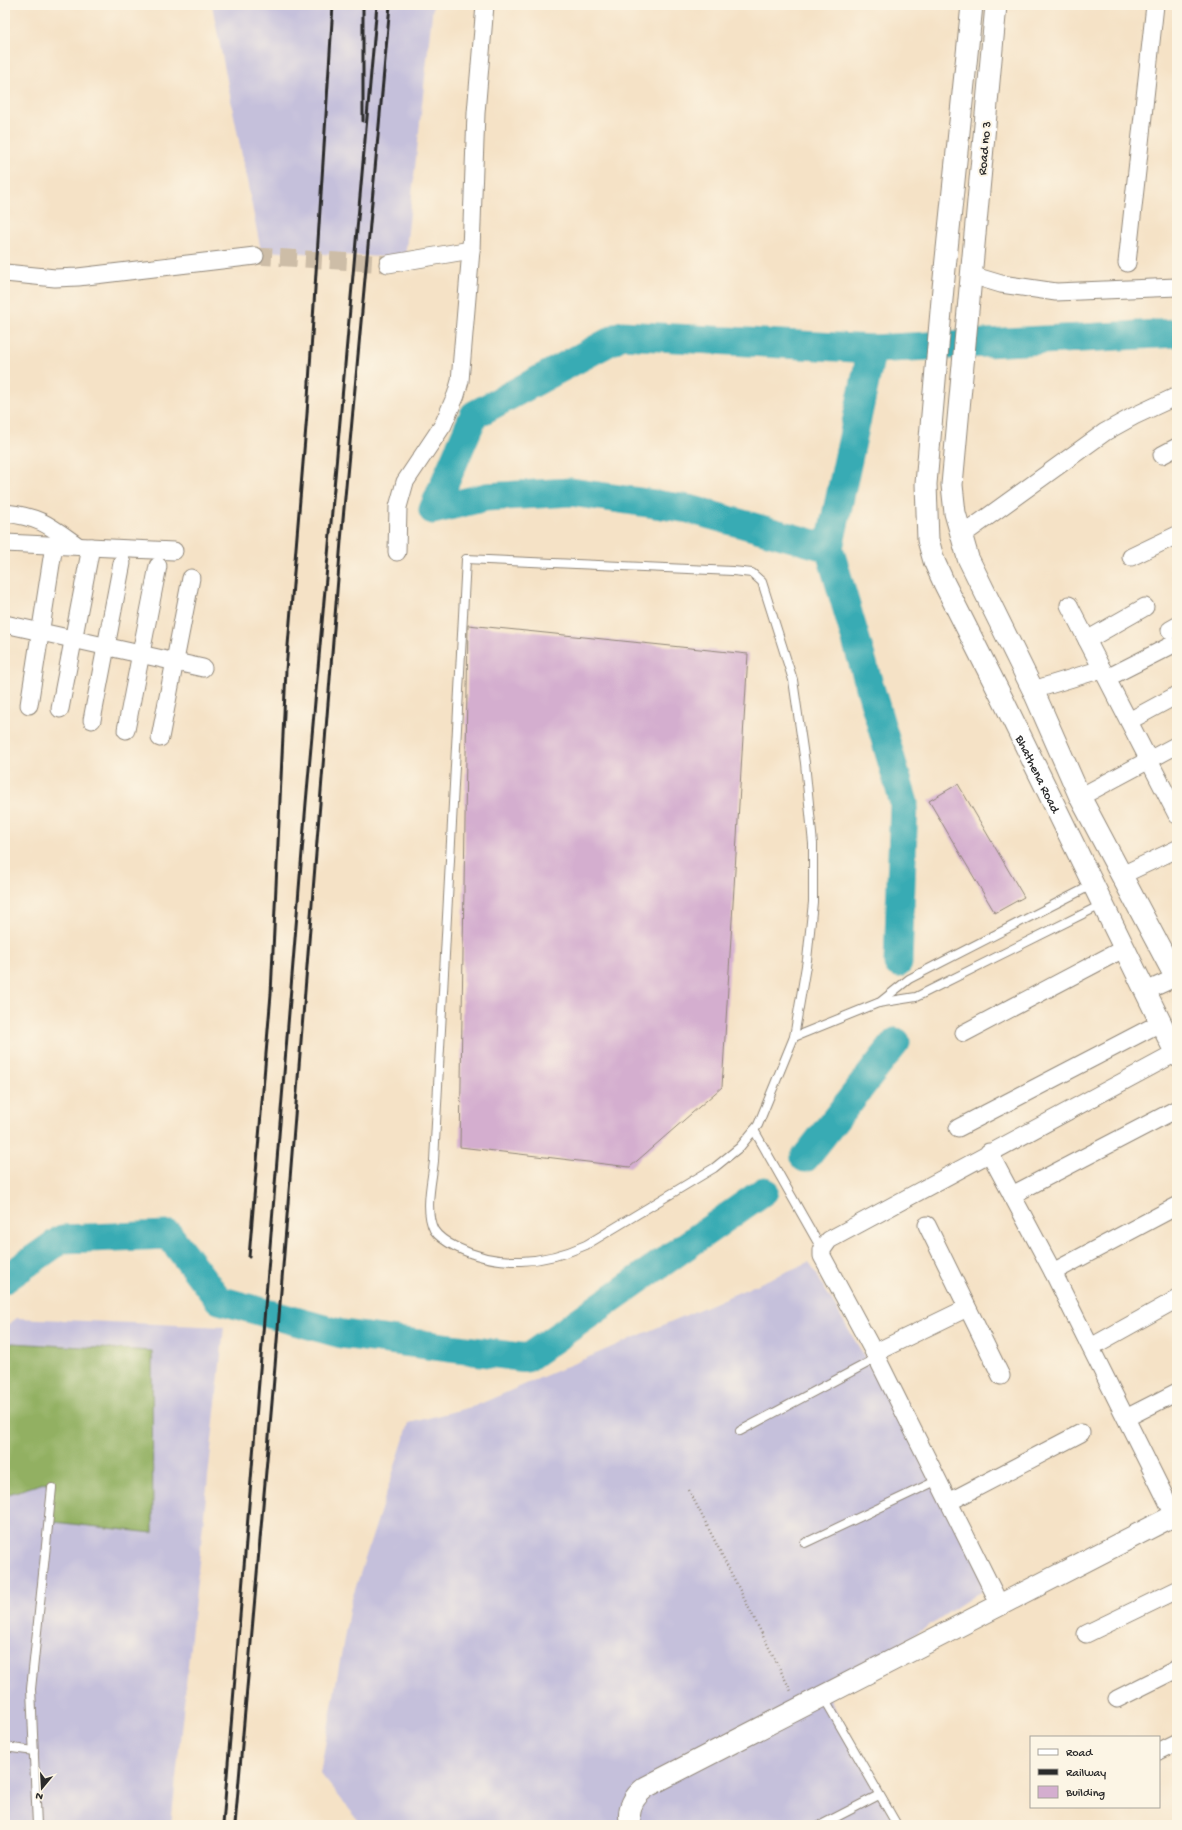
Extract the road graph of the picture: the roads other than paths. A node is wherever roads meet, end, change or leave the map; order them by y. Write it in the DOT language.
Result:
graph roads {
  1 [pos="485,5"];
  2 [pos="972,5"];
  3 [pos="996,5"];
  4 [pos="1155,5"];
  5 [pos="472,250"];
  6 [pos="254,256"];
  7 [pos="1127,263"];
  8 [pos="388,264"];
  9 [pos="5,273"];
  10 [pos="970,282"];
  11 [pos="1177,287"];
  12 [pos="1177,396"];
  13 [pos="1177,447"];
  14 [pos="1162,455"];
  15 [pos="926,484"];
  16 [pos="952,485"];
  17 [pos="5,513"];
  18 [pos="1177,535"];
  19 [pos="961,536"];
  20 [pos="5,542"];
  21 [pos="54,545"];
  22 [pos="85,547"];
  23 [pos="174,551"];
  24 [pos="397,552"];
  25 [pos="1131,557"];
  26 [pos="122,563"];
  27 [pos="158,566"];
  28 [pos="191,578"];
  29 [pos="1069,605"];
  30 [pos="1145,607"];
  31 [pos="6,628"];
  32 [pos="40,632"];
  33 [pos="1172,634"];
  34 [pos="73,639"];
  35 [pos="1087,640"];
  36 [pos="106,647"];
  37 [pos="141,654"];
  38 [pos="175,662"];
  39 [pos="203,668"];
  40 [pos="1104,674"];
  41 [pos="1033,690"];
  42 [pos="1177,694"];
  43 [pos="29,705"];
  44 [pos="60,709"];
  45 [pos="92,720"];
  46 [pos="1128,721"];
  47 [pos="126,730"];
  48 [pos="160,738"];
  49 [pos="1177,745"];
  50 [pos="1148,759"];
  51 [pos="1080,797"];
  52 [pos="1175,805"];
  53 [pos="1177,849"];
  54 [pos="1122,876"];
  55 [pos="1094,884"];
  56 [pos="1104,904"];
  57 [pos="1125,948"];
  58 [pos="1177,978"];
  59 [pos="1146,991"];
  60 [pos="878,1003"];
  61 [pos="1162,1022"];
  62 [pos="964,1033"];
  63 [pos="794,1037"];
  64 [pos="1176,1055"];
  65 [pos="1177,1109"];
  66 [pos="958,1128"];
  67 [pos="754,1130"];
  68 [pos="989,1152"];
  69 [pos="1012,1195"];
  70 [pos="1177,1206"];
  71 [pos="926,1225"];
  72 [pos="822,1250"];
  73 [pos="1053,1272"];
  74 [pos="1177,1299"];
  75 [pos="967,1308"];
  76 [pos="1091,1347"];
  77 [pos="876,1356"];
  78 [pos="1002,1376"];
  79 [pos="1177,1392"];
  80 [pos="1126,1418"];
  81 [pos="740,1431"];
  82 [pos="1081,1433"];
  83 [pos="938,1480"];
  84 [pos="52,1488"];
  85 [pos="948,1502"];
  86 [pos="1176,1515"];
  87 [pos="805,1543"];
  88 [pos="1177,1590"];
  89 [pos="1000,1604"];
  90 [pos="1086,1634"];
  91 [pos="1177,1668"];
  92 [pos="823,1696"];
  93 [pos="1117,1699"];
  94 [pos="1177,1742"];
  95 [pos="5,1747"];
  96 [pos="1160,1750"];
  97 [pos="34,1751"];
  98 [pos="879,1795"];
  99 [pos="37,1825"];
  100 [pos="631,1825"];
  101 [pos="820,1825"];
  102 [pos="897,1825"];
  1 -- 5 [label="street"];
  2 -- 15 [label="street, Road no 3"];
  3 -- 10 [label="street, Road no 3"];
  4 -- 7 [label="street"];
  5 -- 8 [label="street"];
  5 -- 24 [label="street"];
  6 -- 9 [label="street"];
  10 -- 11 [label="street"];
  10 -- 16 [label="street, Road no 3"];
  12 -- 19 [label="street"];
  13 -- 14 [label="street"];
  15 -- 55 [label="street, Bhathena Road"];
  16 -- 19 [label="street, Bhathena Road"];
  17 -- 22 [label="street"];
  18 -- 25 [label="street"];
  19 -- 41 [label="street, Bhathena Road"];
  20 -- 21 [label="street"];
  21 -- 22 [label="street"];
  21 -- 32 [label="street"];
  22 -- 23 [label="street"];
  22 -- 34 [label="street"];
  26 -- 36 [label="street"];
  27 -- 37 [label="street"];
  28 -- 38 [label="street"];
  29 -- 35 [label="street"];
  30 -- 35 [label="street"];
  31 -- 32 [label="street"];
  32 -- 34 [label="street"];
  32 -- 43 [label="street"];
  33 -- 40 [label="street"];
  34 -- 36 [label="street"];
  34 -- 44 [label="street"];
  35 -- 40 [label="street"];
  36 -- 37 [label="street"];
  36 -- 45 [label="street"];
  37 -- 38 [label="street"];
  37 -- 47 [label="street"];
  38 -- 39 [label="street"];
  38 -- 48 [label="street"];
  40 -- 41 [label="street"];
  40 -- 46 [label="street"];
  41 -- 51 [label="street, Bhathena Road"];
  42 -- 46 [label="street"];
  46 -- 50 [label="street"];
  49 -- 50 [label="street"];
  50 -- 51 [label="street"];
  50 -- 52 [label="street"];
  51 -- 54 [label="street, Bhathena Road"];
  53 -- 54 [label="street"];
  54 -- 58 [label="street, Bhathena Road"];
  55 -- 56 [label="street, Bhathena Road"];
  55 -- 60 [label="lane"];
  56 -- 57 [label="street, Bhathena Road"];
  56 -- 60 [label="lane"];
  57 -- 59 [label="street, Bhathena Road"];
  57 -- 62 [label="street"];
  58 -- 59 [label="street"];
  59 -- 61 [label="street, Bhathena Road"];
  60 -- 63 [label="lane"];
  61 -- 64 [label="street, Bhathena Road"];
  61 -- 66 [label="street"];
  63 -- 67 [label="lane"];
  63 -- 67 [label="lane"];
  64 -- 68 [label="street"];
  65 -- 69 [label="street"];
  67 -- 72 [label="lane"];
  68 -- 69 [label="street"];
  68 -- 72 [label="street"];
  69 -- 73 [label="street"];
  70 -- 73 [label="street"];
  71 -- 75 [label="street"];
  72 -- 77 [label="street"];
  73 -- 76 [label="street"];
  74 -- 76 [label="street"];
  75 -- 77 [label="street"];
  75 -- 78 [label="street"];
  76 -- 80 [label="street"];
  77 -- 81 [label="lane"];
  77 -- 83 [label="street"];
  79 -- 80 [label="street"];
  80 -- 86 [label="street"];
  82 -- 85 [label="street"];
  83 -- 85 [label="street"];
  83 -- 87 [label="lane"];
  84 -- 97 [label="lane"];
  85 -- 89 [label="street"];
  86 -- 89 [label="street"];
  88 -- 90 [label="street"];
  89 -- 92 [label="street"];
  91 -- 93 [label="street"];
  92 -- 98 [label="lane"];
  92 -- 100 [label="street"];
  94 -- 96 [label="street"];
  95 -- 97 [label="lane"];
  97 -- 99 [label="lane"];
  98 -- 101 [label="lane"];
  98 -- 102 [label="lane"];
}
